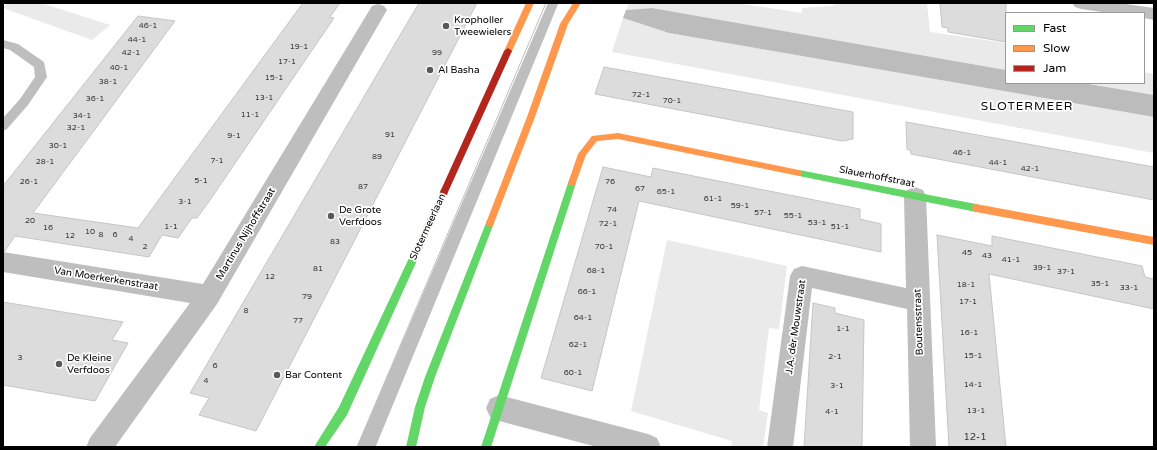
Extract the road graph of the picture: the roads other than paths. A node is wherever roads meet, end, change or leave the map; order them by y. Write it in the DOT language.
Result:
graph roads {
  1 [pos="530,3"];
  2 [pos="553,3"];
  3 [pos="577,3"];
  4 [pos="1081,3"];
  5 [pos="378,10"];
  6 [pos="1141,12"];
  7 [pos="3,44"];
  8 [pos="3,126"];
  9 [pos="915,196"];
  10 [pos="1154,241"];
  11 [pos="3,262"];
  12 [pos="209,296"];
  13 [pos="919,300"];
  14 [pos="499,408"];
  15 [pos="99,447"];
  16 [pos="319,447"];
  17 [pos="366,447"];
  18 [pos="411,447"];
  19 [pos="486,447"];
  20 [pos="648,447"];
  21 [pos="780,447"];
  22 [pos="923,447"];
  1 -- 16 [label="main road, Slotermeerlaan"];
  2 -- 17 [label="lane"];
  3 -- 18 [label="main road"];
  4 -- 6 [label="street"];
  5 -- 12 [label="street, Martinus Nijhoffstraat"];
  7 -- 8 [label="lane"];
  9 -- 10 [label="main road, Slauerhoffstraat"];
  9 -- 13 [label="street, Boutensstraat"];
  9 -- 14 [label="main road, Slauerhoffstraat"];
  11 -- 12 [label="street, Van Moerkerkenstraat"];
  12 -- 15 [label="street, Martinus Nijhoffstraat"];
  13 -- 21 [label="street, J.A. dèr Mouwstraat"];
  13 -- 22 [label="street, Boutensstraat"];
  14 -- 19 [label="main road"];
  14 -- 20 [label="street"];
}
